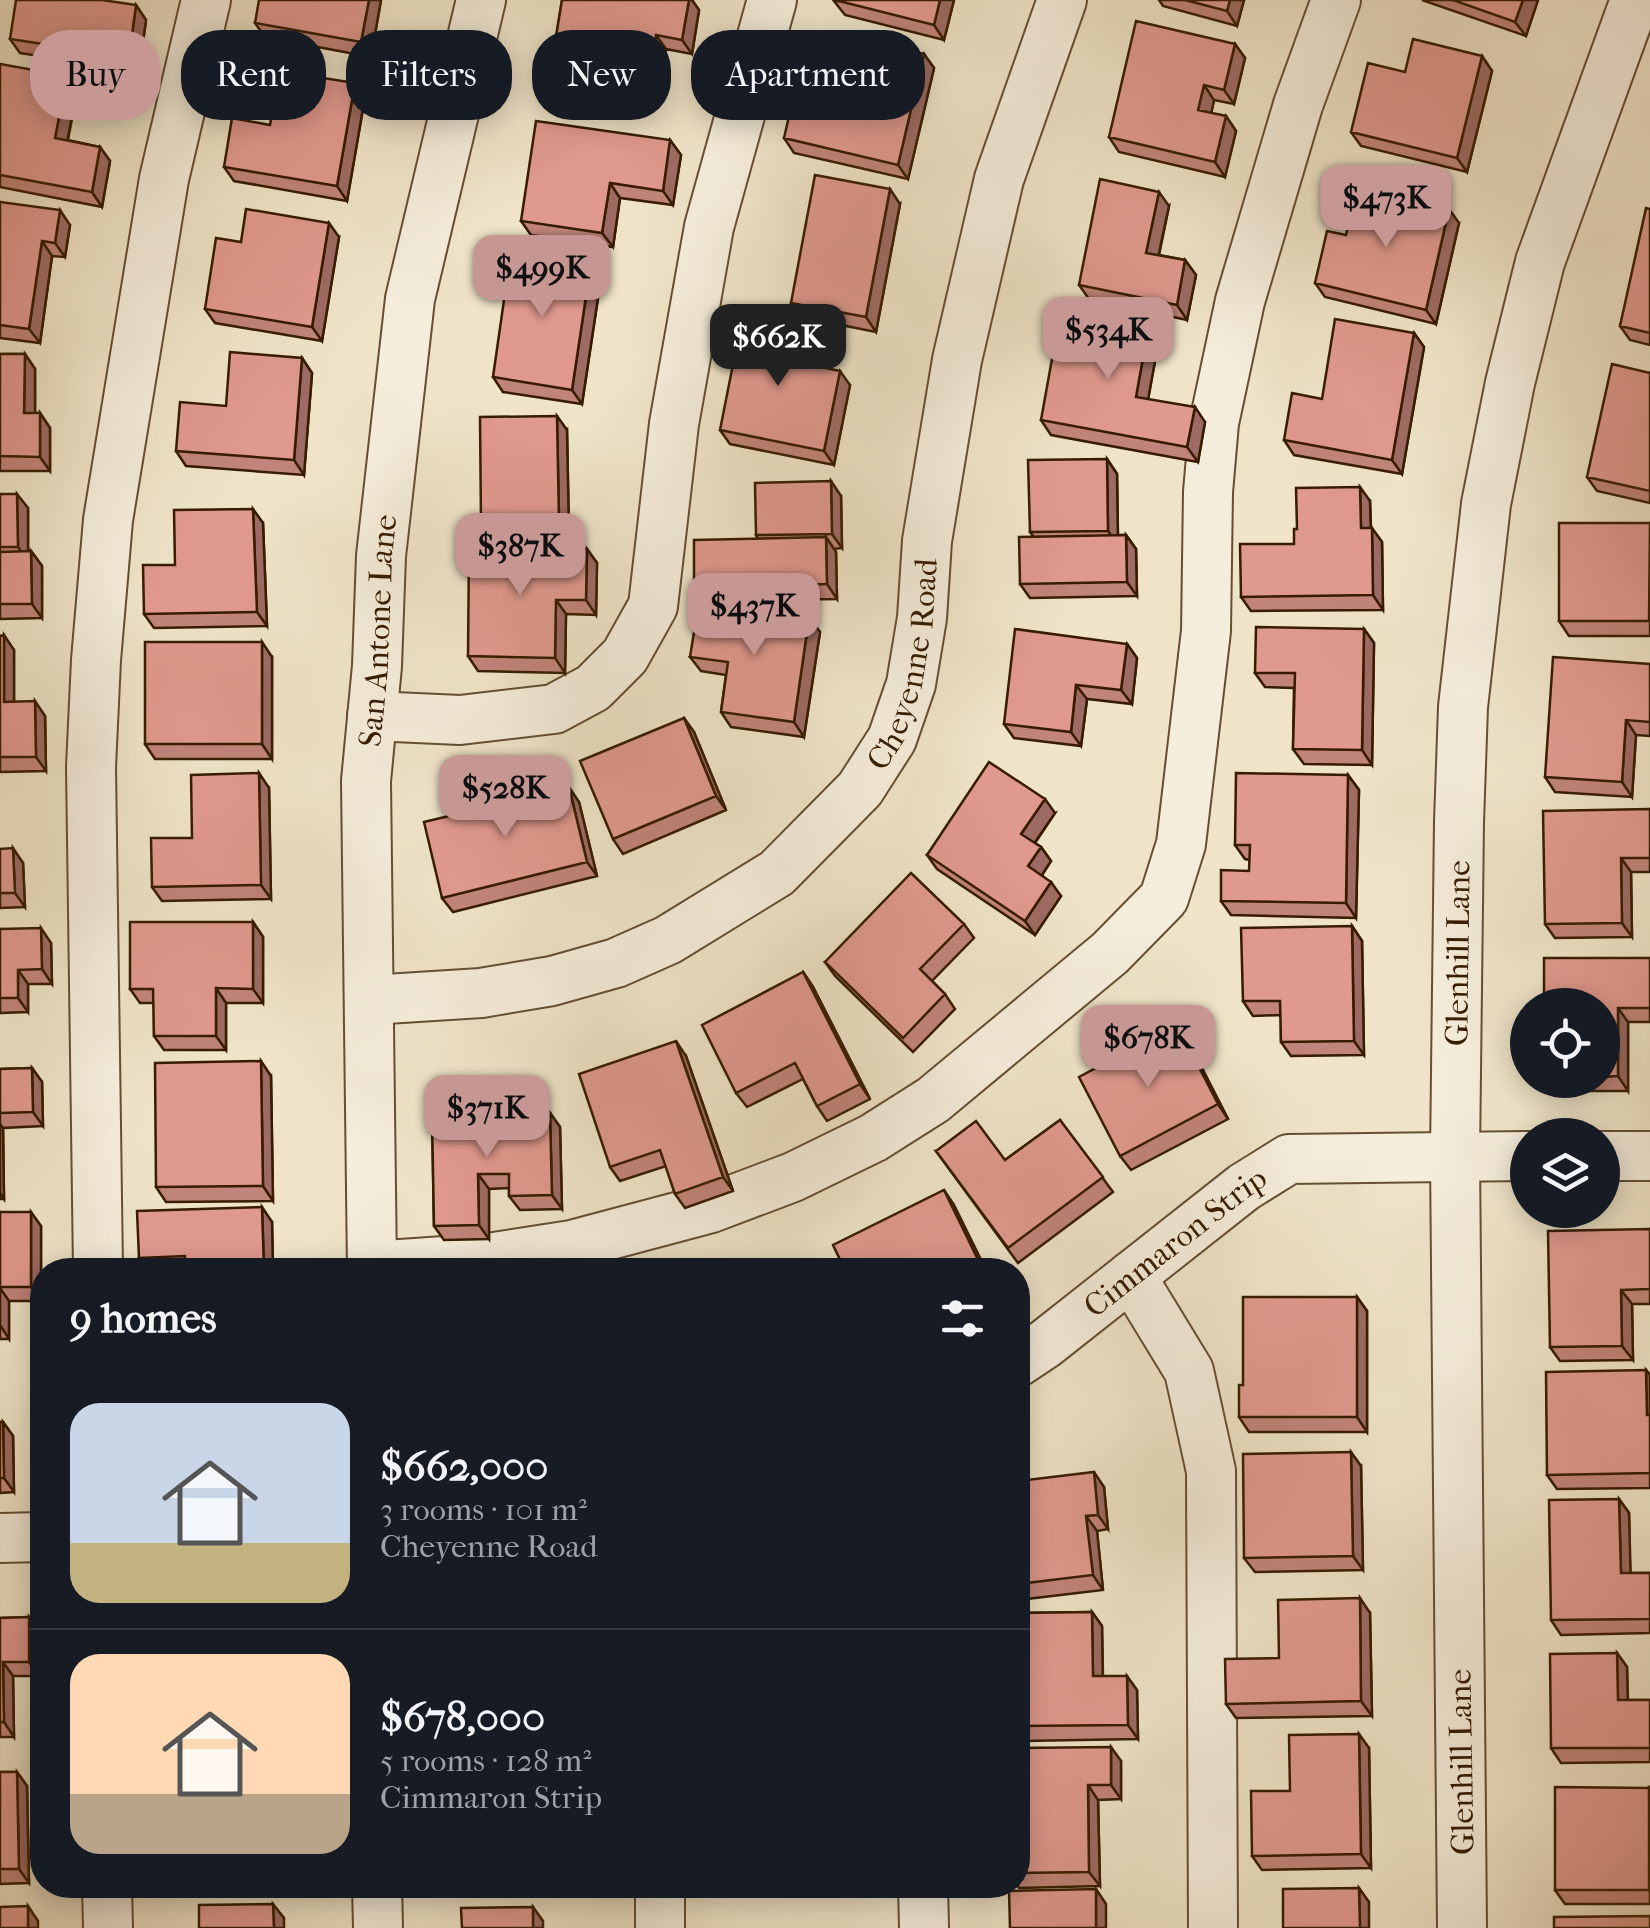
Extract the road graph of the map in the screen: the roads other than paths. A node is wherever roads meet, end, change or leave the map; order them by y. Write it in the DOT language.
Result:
graph roads {
  1 [pos="206,0"];
  2 [pos="481,0"];
  3 [pos="772,0"];
  4 [pos="1062,0"];
  5 [pos="1336,0"];
  6 [pos="1635,0"];
  7 [pos="372,716"];
  8 [pos="370,1000"];
  9 [pos="1456,1156"];
  10 [pos="1510,1156"];
  11 [pos="1620,1156"];
  12 [pos="1650,1156"];
  13 [pos="98,1258"];
  14 [pos="372,1258"];
  15 [pos="488,1258"];
  16 [pos="1131,1276"];
  17 [pos="1030,1354"];
  18 [pos="30,1537"];
  19 [pos="0,1538"];
  20 [pos="107,1898"];
  21 [pos="377,1898"];
  22 [pos="660,1898"];
  23 [pos="924,1898"];
  24 [pos="108,1928"];
  25 [pos="378,1928"];
  26 [pos="660,1928"];
  27 [pos="924,1928"];
  28 [pos="1213,1928"];
  29 [pos="1462,1928"];
  1 -- 13 [label="street"];
  2 -- 7 [label="street, San Antone Lane"];
  3 -- 7 [label="street"];
  4 -- 8 [label="street, Cheyenne Road"];
  5 -- 15 [label="street"];
  6 -- 9 [label="street, Glenhill Lane"];
  7 -- 8 [label="street, San Antone Lane"];
  8 -- 14 [label="street, San Antone Lane"];
  9 -- 10 [label="street, Cimmaron Strip"];
  9 -- 16 [label="street, Cimmaron Strip"];
  9 -- 29 [label="street, Glenhill Lane"];
  11 -- 12 [label="street"];
  16 -- 17 [label="street, Cimmaron Strip"];
  16 -- 28 [label="street"];
  18 -- 19 [label="street"];
  20 -- 24 [label="street"];
  21 -- 25 [label="street"];
  22 -- 26 [label="street"];
  23 -- 27 [label="street"];
}
